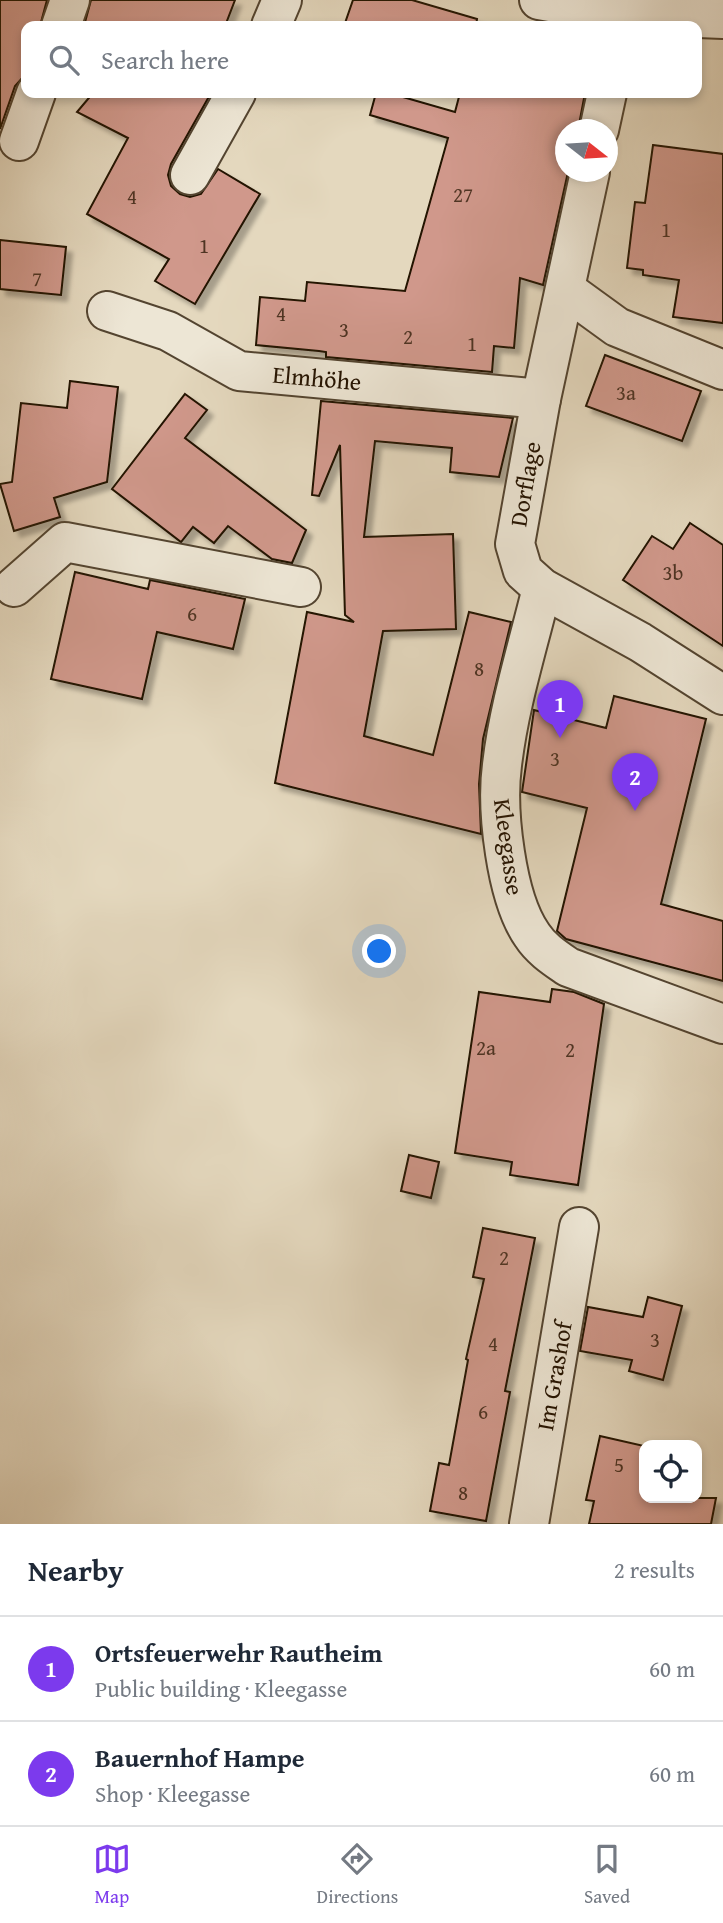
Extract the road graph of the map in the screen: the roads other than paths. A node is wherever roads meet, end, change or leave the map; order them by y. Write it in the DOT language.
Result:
graph roads {
  1 [pos="70,0"];
  2 [pos="282,0"];
  3 [pos="540,0"];
  4 [pos="623,14"];
  5 [pos="723,19"];
  6 [pos="63,21"];
  7 [pos="273,21"];
  8 [pos="34,98"];
  9 [pos="233,98"];
  10 [pos="606,98"];
  11 [pos="601,119"];
  12 [pos="19,141"];
  13 [pos="190,174"];
  14 [pos="588,182"];
  15 [pos="566,290"];
  16 [pos="107,311"];
  17 [pos="723,370"];
  18 [pos="541,399"];
  19 [pos="14,587"];
  20 [pos="301,587"];
  21 [pos="542,588"];
  22 [pos="723,695"];
  23 [pos="723,1024"];
  24 [pos="579,1227"];
  25 [pos="529,1524"];
  1 -- 6 [label="street"];
  2 -- 7 [label="street"];
  3 -- 4 [label="street"];
  4 -- 5 [label="street"];
  8 -- 12 [label="street"];
  9 -- 13 [label="street"];
  10 -- 11 [label="street"];
  14 -- 15 [label="street, Dorflage"];
  15 -- 17 [label="street"];
  15 -- 18 [label="street, Dorflage"];
  16 -- 18 [label="street, Elmhöhe"];
  18 -- 21 [label="street, Dorflage"];
  19 -- 20 [label="street"];
  21 -- 22 [label="street, Dorflage"];
  21 -- 23 [label="street, Kleegasse"];
  24 -- 25 [label="street, Im Grashof"];
}
